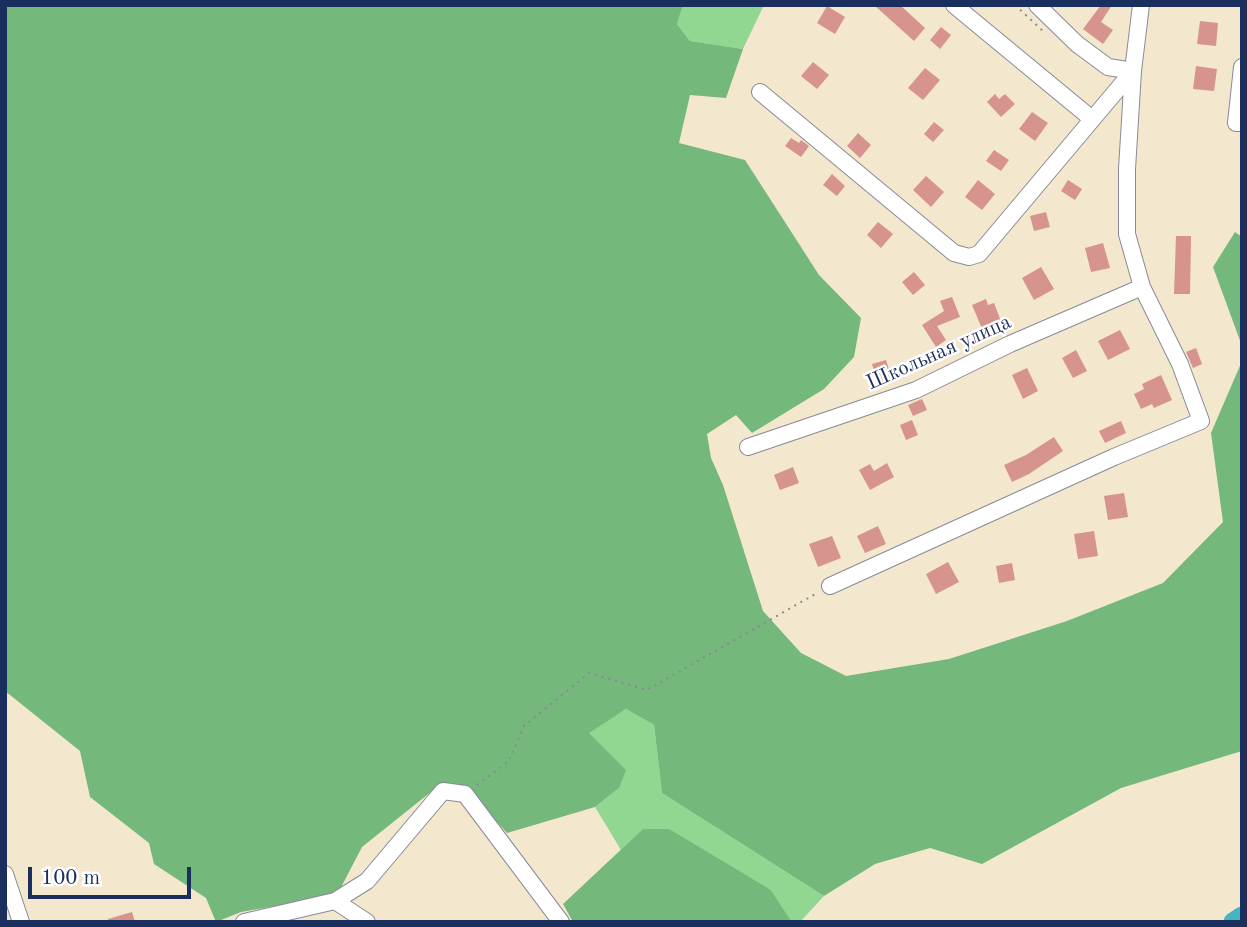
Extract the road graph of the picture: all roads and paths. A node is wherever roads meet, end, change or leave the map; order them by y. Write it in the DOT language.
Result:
graph roads {
  1 [pos="954,5"];
  2 [pos="1037,5"];
  3 [pos="1141,5"];
  4 [pos="1242,67"];
  5 [pos="1133,71"];
  6 [pos="760,92"];
  7 [pos="1092,119"];
  8 [pos="1242,123"];
  9 [pos="1142,288"];
  10 [pos="748,447"];
  11 [pos="830,586"];
  12 [pos="464,794"];
  13 [pos="5,874"];
  14 [pos="335,901"];
  15 [pos="20,922"];
  16 [pos="244,922"];
  17 [pos="367,922"];
  18 [pos="561,922"];
  1 -- 7 [label="street"];
  2 -- 5 [label="street"];
  3 -- 5 [label="street"];
  4 -- 8 [label="street"];
  5 -- 7 [label="street"];
  5 -- 9 [label="street"];
  6 -- 7 [label="street"];
  9 -- 10 [label="street, Школьная улица"];
  9 -- 11 [label="street"];
  11 -- 12 [label="path"];
  12 -- 14 [label="street"];
  12 -- 18 [label="street"];
  13 -- 15 [label="street"];
  14 -- 16 [label="street"];
  14 -- 17 [label="street"];
}
